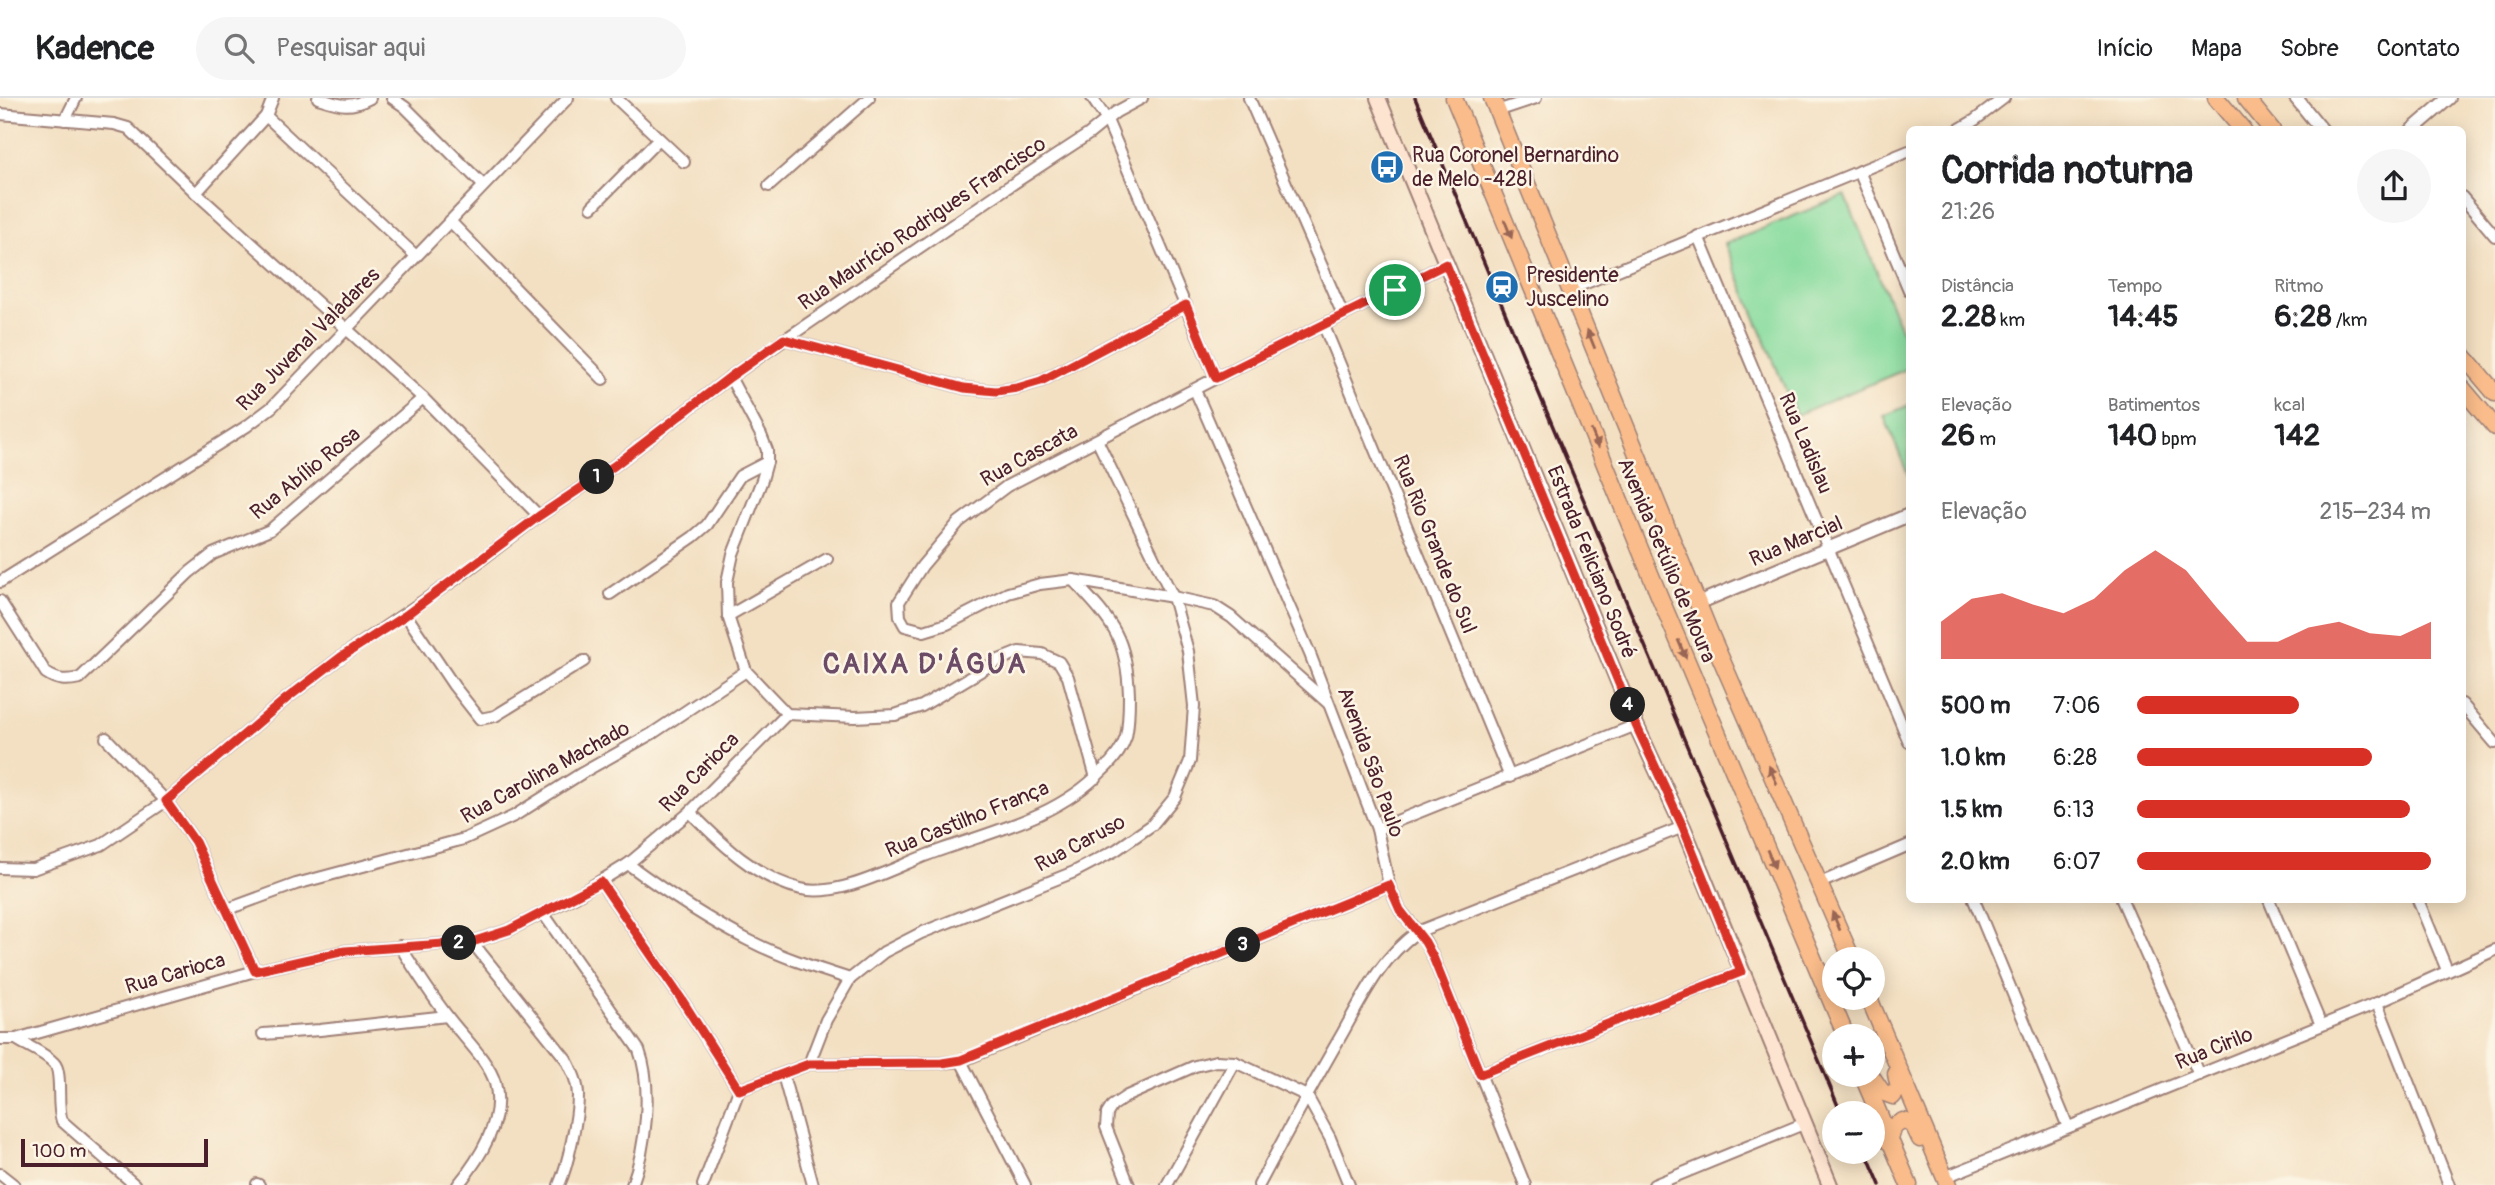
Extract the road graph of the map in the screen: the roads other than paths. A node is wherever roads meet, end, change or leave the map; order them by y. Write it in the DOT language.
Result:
graph roads {
  1 [pos="76,98"];
  2 [pos="273,98"];
  3 [pos="318,98"];
  4 [pos="370,98"];
  5 [pos="392,98"];
  6 [pos="568,98"];
  7 [pos="616,98"];
  8 [pos="869,98"];
  9 [pos="1092,98"];
  10 [pos="1142,98"];
  11 [pos="1249,98"];
  12 [pos="1378,98"];
  13 [pos="1454,98"];
  14 [pos="1536,98"];
  15 [pos="2004,98"];
  16 [pos="2216,98"];
  17 [pos="2246,98"];
  18 [pos="2296,98"];
  19 [pos="2449,98"];
  20 [pos="1494,104"];
  21 [pos="0,114"];
  22 [pos="266,116"];
  23 [pos="65,120"];
  24 [pos="1107,120"];
  25 [pos="1979,125"];
  26 [pos="2240,126"];
  27 [pos="2269,126"];
  28 [pos="2319,126"];
  29 [pos="2417,126"];
  30 [pos="659,139"];
  31 [pos="1906,152"];
  32 [pos="684,162"];
  33 [pos="1859,172"];
  34 [pos="483,185"];
  35 [pos="769,186"];
  36 [pos="196,193"];
  37 [pos="2466,202"];
  38 [pos="592,207"];
  39 [pos="450,221"];
  40 [pos="1698,236"];
  41 [pos="2495,236"];
  42 [pos="416,256"];
  43 [pos="1446,264"];
  44 [pos="1906,283"];
  45 [pos="1571,289"];
  46 [pos="1186,305"];
  47 [pos="1343,316"];
  48 [pos="1324,326"];
  49 [pos="348,330"];
  50 [pos="784,339"];
  51 [pos="2466,359"];
  52 [pos="730,377"];
  53 [pos="1216,378"];
  54 [pos="603,379"];
  55 [pos="1195,390"];
  56 [pos="2466,393"];
  57 [pos="2495,393"];
  58 [pos="423,398"];
  59 [pos="2495,427"];
  60 [pos="1097,440"];
  61 [pos="767,462"];
  62 [pos="539,516"];
  63 [pos="1906,516"];
  64 [pos="1830,548"];
  65 [pos="827,559"];
  66 [pos="1073,580"];
  67 [pos="0,582"];
  68 [pos="610,594"];
  69 [pos="1173,597"];
  70 [pos="0,601"];
  71 [pos="1698,603"];
  72 [pos="406,615"];
  73 [pos="728,616"];
  74 [pos="584,661"];
  75 [pos="746,671"];
  76 [pos="1328,703"];
  77 [pos="2466,709"];
  78 [pos="787,714"];
  79 [pos="1636,725"];
  80 [pos="1906,736"];
  81 [pos="106,738"];
  82 [pos="2495,743"];
  83 [pos="1510,777"];
  84 [pos="1096,778"];
  85 [pos="166,801"];
  86 [pos="690,812"];
  87 [pos="1683,827"];
  88 [pos="1377,829"];
  89 [pos="1906,846"];
  90 [pos="628,864"];
  91 [pos="0,868"];
  92 [pos="601,882"];
  93 [pos="1820,883"];
  94 [pos="1389,885"];
  95 [pos="1975,903"];
  96 [pos="2123,903"];
  97 [pos="2270,903"];
  98 [pos="2419,903"];
  99 [pos="228,909"];
  100 [pos="543,914"];
  101 [pos="1417,932"];
  102 [pos="472,942"];
  103 [pos="400,946"];
  104 [pos="1847,947"];
  105 [pos="2495,950"];
  106 [pos="2446,970"];
  107 [pos="255,971"];
  108 [pos="1741,972"];
  109 [pos="850,979"];
  110 [pos="2377,1003"];
  111 [pos="1873,1010"];
  112 [pos="447,1016"];
  113 [pos="1842,1024"];
  114 [pos="2321,1025"];
  115 [pos="263,1034"];
  116 [pos="0,1039"];
  117 [pos="16,1039"];
  118 [pos="1889,1045"];
  119 [pos="961,1060"];
  120 [pos="1235,1062"];
  121 [pos="809,1064"];
  122 [pos="1480,1074"];
  123 [pos="783,1075"];
  124 [pos="2199,1075"];
  125 [pos="1867,1087"];
  126 [pos="1879,1087"];
  127 [pos="739,1090"];
  128 [pos="1307,1096"];
  129 [pos="1803,1124"];
  130 [pos="2068,1127"];
  131 [pos="1889,1142"];
  132 [pos="0,1174"];
  133 [pos="1947,1181"];
  134 [pos="14,1185"];
  135 [pos="135,1185"];
  136 [pos="458,1185"];
  137 [pos="559,1185"];
  138 [pos="632,1185"];
  139 [pos="703,1185"];
  140 [pos="813,1185"];
  141 [pos="1025,1185"];
  142 [pos="1129,1185"];
  143 [pos="1167,1185"];
  144 [pos="1259,1185"];
  145 [pos="1349,1185"];
  146 [pos="1525,1185"];
  147 [pos="1654,1185"];
  148 [pos="1830,1185"];
  149 [pos="1909,1185"];
  150 [pos="2449,1185"];
  1 -- 23 [label="street"];
  2 -- 22 [label="street"];
  3 -- 4 [label="street"];
  5 -- 34 [label="street"];
  6 -- 34 [label="street, Rua Juvenal Valadares"];
  7 -- 30 [label="street"];
  8 -- 35 [label="street"];
  9 -- 24 [label="street"];
  10 -- 24 [label="street, Rua Maurício Rodrigues Francisco"];
  11 -- 47 [label="street"];
  12 -- 43 [label="main road, Estrada Feliciano Sodré"];
  13 -- 113 [label="main road, Avenida Getúlio de Moura, one-way"];
  14 -- 20 [label="street"];
  15 -- 25 [label="street"];
  16 -- 26 [label="main road"];
  17 -- 27 [label="main road"];
  18 -- 28 [label="street"];
  19 -- 29 [label="street"];
  20 -- 45 [label="main road, Avenida Getúlio de Moura"];
  21 -- 23 [label="street"];
  22 -- 36 [label="street"];
  22 -- 42 [label="street"];
  23 -- 36 [label="street"];
  24 -- 46 [label="street"];
  24 -- 50 [label="street, Rua Maurício Rodrigues Francisco"];
  30 -- 32 [label="street"];
  30 -- 38 [label="street"];
  31 -- 33 [label="street"];
  33 -- 40 [label="street"];
  33 -- 44 [label="street"];
  34 -- 39 [label="street, Rua Juvenal Valadares"];
  36 -- 49 [label="street"];
  37 -- 41 [label="street"];
  39 -- 42 [label="street, Rua Juvenal Valadares"];
  39 -- 54 [label="street"];
  40 -- 45 [label="street"];
  40 -- 64 [label="street, Rua Ladislau"];
  42 -- 49 [label="street, Rua Juvenal Valadares"];
  43 -- 47 [label="street, Rua Cascata"];
  43 -- 79 [label="main road, Estrada Feliciano Sodré"];
  71 -- 45 [label="main road, Avenida Getúlio de Moura, one-way"];
  46 -- 50 [label="street"];
  46 -- 53 [label="street"];
  47 -- 48 [label="street, Rua Cascata"];
  48 -- 53 [label="street, Rua Cascata"];
  48 -- 83 [label="street, Rua Rio Grande do Sul"];
  49 -- 58 [label="street"];
  49 -- 67 [label="street, Rua Juvenal Valadares"];
  50 -- 52 [label="street, Rua Maurício Rodrigues Francisco"];
  51 -- 57 [label="main road"];
  52 -- 61 [label="street"];
  52 -- 62 [label="street, Rua Maurício Rodrigues Francisco"];
  53 -- 55 [label="street, Rua Cascata"];
  55 -- 60 [label="street, Rua Cascata"];
  55 -- 76 [label="street, Avenida São Paulo"];
  56 -- 59 [label="main road"];
  58 -- 62 [label="street"];
  58 -- 70 [label="street, Rua Abílio Rosa"];
  60 -- 66 [label="street, Rua Cascata"];
  60 -- 69 [label="street, Rua Caruso"];
  61 -- 68 [label="street"];
  61 -- 73 [label="street"];
  62 -- 72 [label="street, Rua Maurício Rodrigues Francisco"];
  63 -- 64 [label="street, Rua Marcial"];
  64 -- 71 [label="street, Rua Marcial"];
  64 -- 80 [label="street, Rua Ladislau"];
  65 -- 73 [label="street"];
  66 -- 69 [label="street, Rua Cascata"];
  66 -- 84 [label="street, Rua Castilho França"];
  69 -- 76 [label="street, Rua Cascata"];
  69 -- 109 [label="street, Rua Caruso"];
  93 -- 71 [label="main road, Avenida Getúlio de Moura, one-way"];
  72 -- 74 [label="street"];
  72 -- 85 [label="street, Rua Maurício Rodrigues Francisco"];
  73 -- 75 [label="street"];
  75 -- 78 [label="street"];
  75 -- 99 [label="street, Rua Carolina Machado"];
  76 -- 88 [label="street, Avenida São Paulo"];
  77 -- 82 [label="street"];
  78 -- 84 [label="street"];
  78 -- 86 [label="street, Rua Carioca"];
  79 -- 83 [label="street"];
  79 -- 87 [label="main road, Estrada Feliciano Sodré"];
  81 -- 85 [label="street"];
  83 -- 88 [label="street"];
  84 -- 86 [label="street, Rua Castilho França"];
  85 -- 91 [label="street, Rua Maurício Rodrigues Francisco"];
  85 -- 99 [label="street"];
  86 -- 90 [label="street, Rua Carioca"];
  87 -- 101 [label="street"];
  87 -- 108 [label="main road, Estrada Feliciano Sodré"];
  88 -- 94 [label="street, Avenida São Paulo"];
  89 -- 93 [label="street"];
  90 -- 92 [label="street, Rua Carioca"];
  90 -- 109 [label="street"];
  92 -- 100 [label="street, Rua Carioca"];
  92 -- 127 [label="street"];
  104 -- 93 [label="main road, Avenida Getúlio de Moura, one-way"];
  94 -- 101 [label="street, Avenida São Paulo"];
  94 -- 119 [label="street"];
  95 -- 130 [label="street"];
  96 -- 124 [label="street"];
  97 -- 114 [label="street"];
  98 -- 106 [label="street"];
  99 -- 107 [label="street"];
  100 -- 102 [label="street, Rua Carioca"];
  100 -- 138 [label="street"];
  101 -- 122 [label="street, Avenida São Paulo"];
  101 -- 128 [label="street"];
  102 -- 103 [label="street, Rua Carioca"];
  102 -- 137 [label="street"];
  103 -- 107 [label="street, Rua Carioca"];
  103 -- 112 [label="street"];
  105 -- 106 [label="street, Rua Cirilo"];
  106 -- 110 [label="street, Rua Cirilo"];
  107 -- 117 [label="street, Rua Carioca"];
  108 -- 122 [label="street"];
  108 -- 129 [label="main road, Estrada Feliciano Sodré"];
  109 -- 121 [label="street, Rua Caruso"];
  110 -- 114 [label="street, Rua Cirilo"];
  110 -- 150 [label="street"];
  111 -- 118 [label="main road"];
  112 -- 115 [label="street"];
  112 -- 136 [label="street"];
  114 -- 124 [label="street, Rua Cirilo"];
  116 -- 117 [label="street, Rua Carioca"];
  117 -- 135 [label="street"];
  118 -- 126 [label="main road"];
  118 -- 133 [label="main road"];
  119 -- 121 [label="street"];
  119 -- 141 [label="street"];
  120 -- 128 [label="street"];
  120 -- 142 [label="street"];
  120 -- 143 [label="street"];
  121 -- 123 [label="street"];
  122 -- 146 [label="street, Avenida São Paulo"];
  123 -- 127 [label="street"];
  123 -- 140 [label="street"];
  124 -- 130 [label="street, Rua Cirilo"];
  125 -- 131 [label="main road"];
  127 -- 139 [label="street"];
  128 -- 144 [label="street"];
  128 -- 145 [label="street"];
  129 -- 147 [label="street"];
  129 -- 148 [label="main road, Estrada Feliciano Sodré"];
  130 -- 133 [label="street, Rua Cirilo"];
  131 -- 133 [label="main road"];
  131 -- 149 [label="main road"];
  132 -- 134 [label="street"];
}
